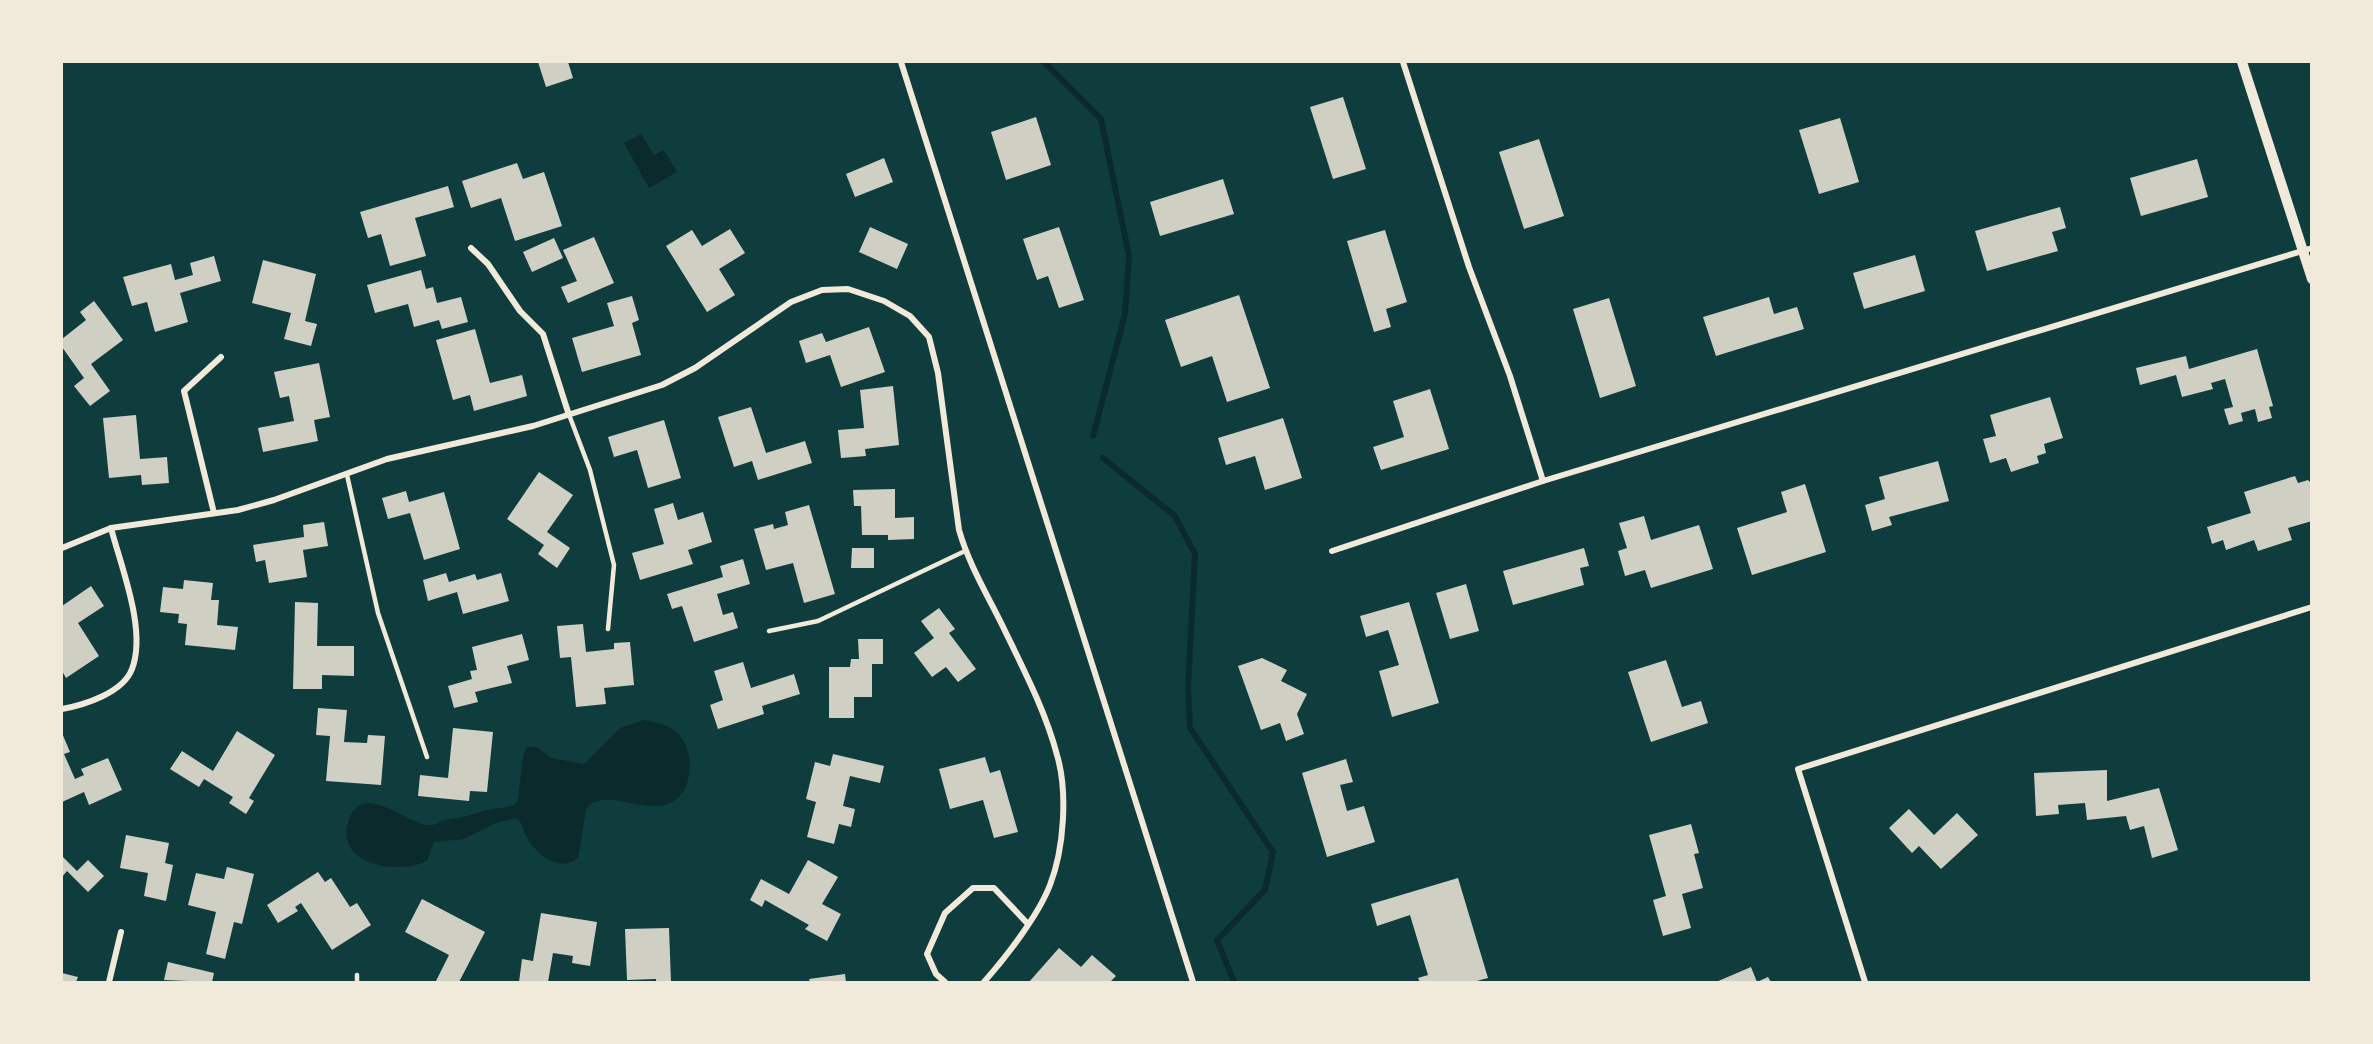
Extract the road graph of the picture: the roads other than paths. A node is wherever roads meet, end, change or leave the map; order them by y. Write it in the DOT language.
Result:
graph roads {
  1 [pos="901,62"];
  2 [pos="1403,62"];
  3 [pos="2242,62"];
  4 [pos="471,248"];
  5 [pos="2307,249"];
  6 [pos="2312,279"];
  7 [pos="221,357"];
  8 [pos="568,412"];
  9 [pos="347,475"];
  10 [pos="1543,482"];
  11 [pos="214,513"];
  12 [pos="111,528"];
  13 [pos="62,548"];
  14 [pos="965,551"];
  15 [pos="1332,551"];
  16 [pos="2312,607"];
  17 [pos="608,629"];
  18 [pos="769,631"];
  19 [pos="62,709"];
  20 [pos="427,757"];
  21 [pos="1027,923"];
  22 [pos="121,932"];
  23 [pos="357,975"];
  24 [pos="109,982"];
  25 [pos="357,982"];
  26 [pos="945,982"];
  27 [pos="984,982"];
  28 [pos="1193,982"];
  29 [pos="1865,982"];
  1 -- 28 [label="street"];
  2 -- 10 [label="street"];
  3 -- 5 [label="street"];
  4 -- 8 [label="street"];
  5 -- 6 [label="street"];
  5 -- 10 [label="street"];
  7 -- 11 [label="street"];
  8 -- 9 [label="street"];
  8 -- 14 [label="street"];
  8 -- 17 [label="lane"];
  9 -- 11 [label="street"];
  9 -- 20 [label="lane"];
  10 -- 15 [label="street"];
  11 -- 12 [label="street"];
  12 -- 13 [label="street"];
  12 -- 19 [label="street"];
  14 -- 18 [label="lane"];
  14 -- 21 [label="street"];
  16 -- 29 [label="street"];
  21 -- 26 [label="street"];
  21 -- 27 [label="street"];
  22 -- 24 [label="street"];
  23 -- 25 [label="lane"];
}
